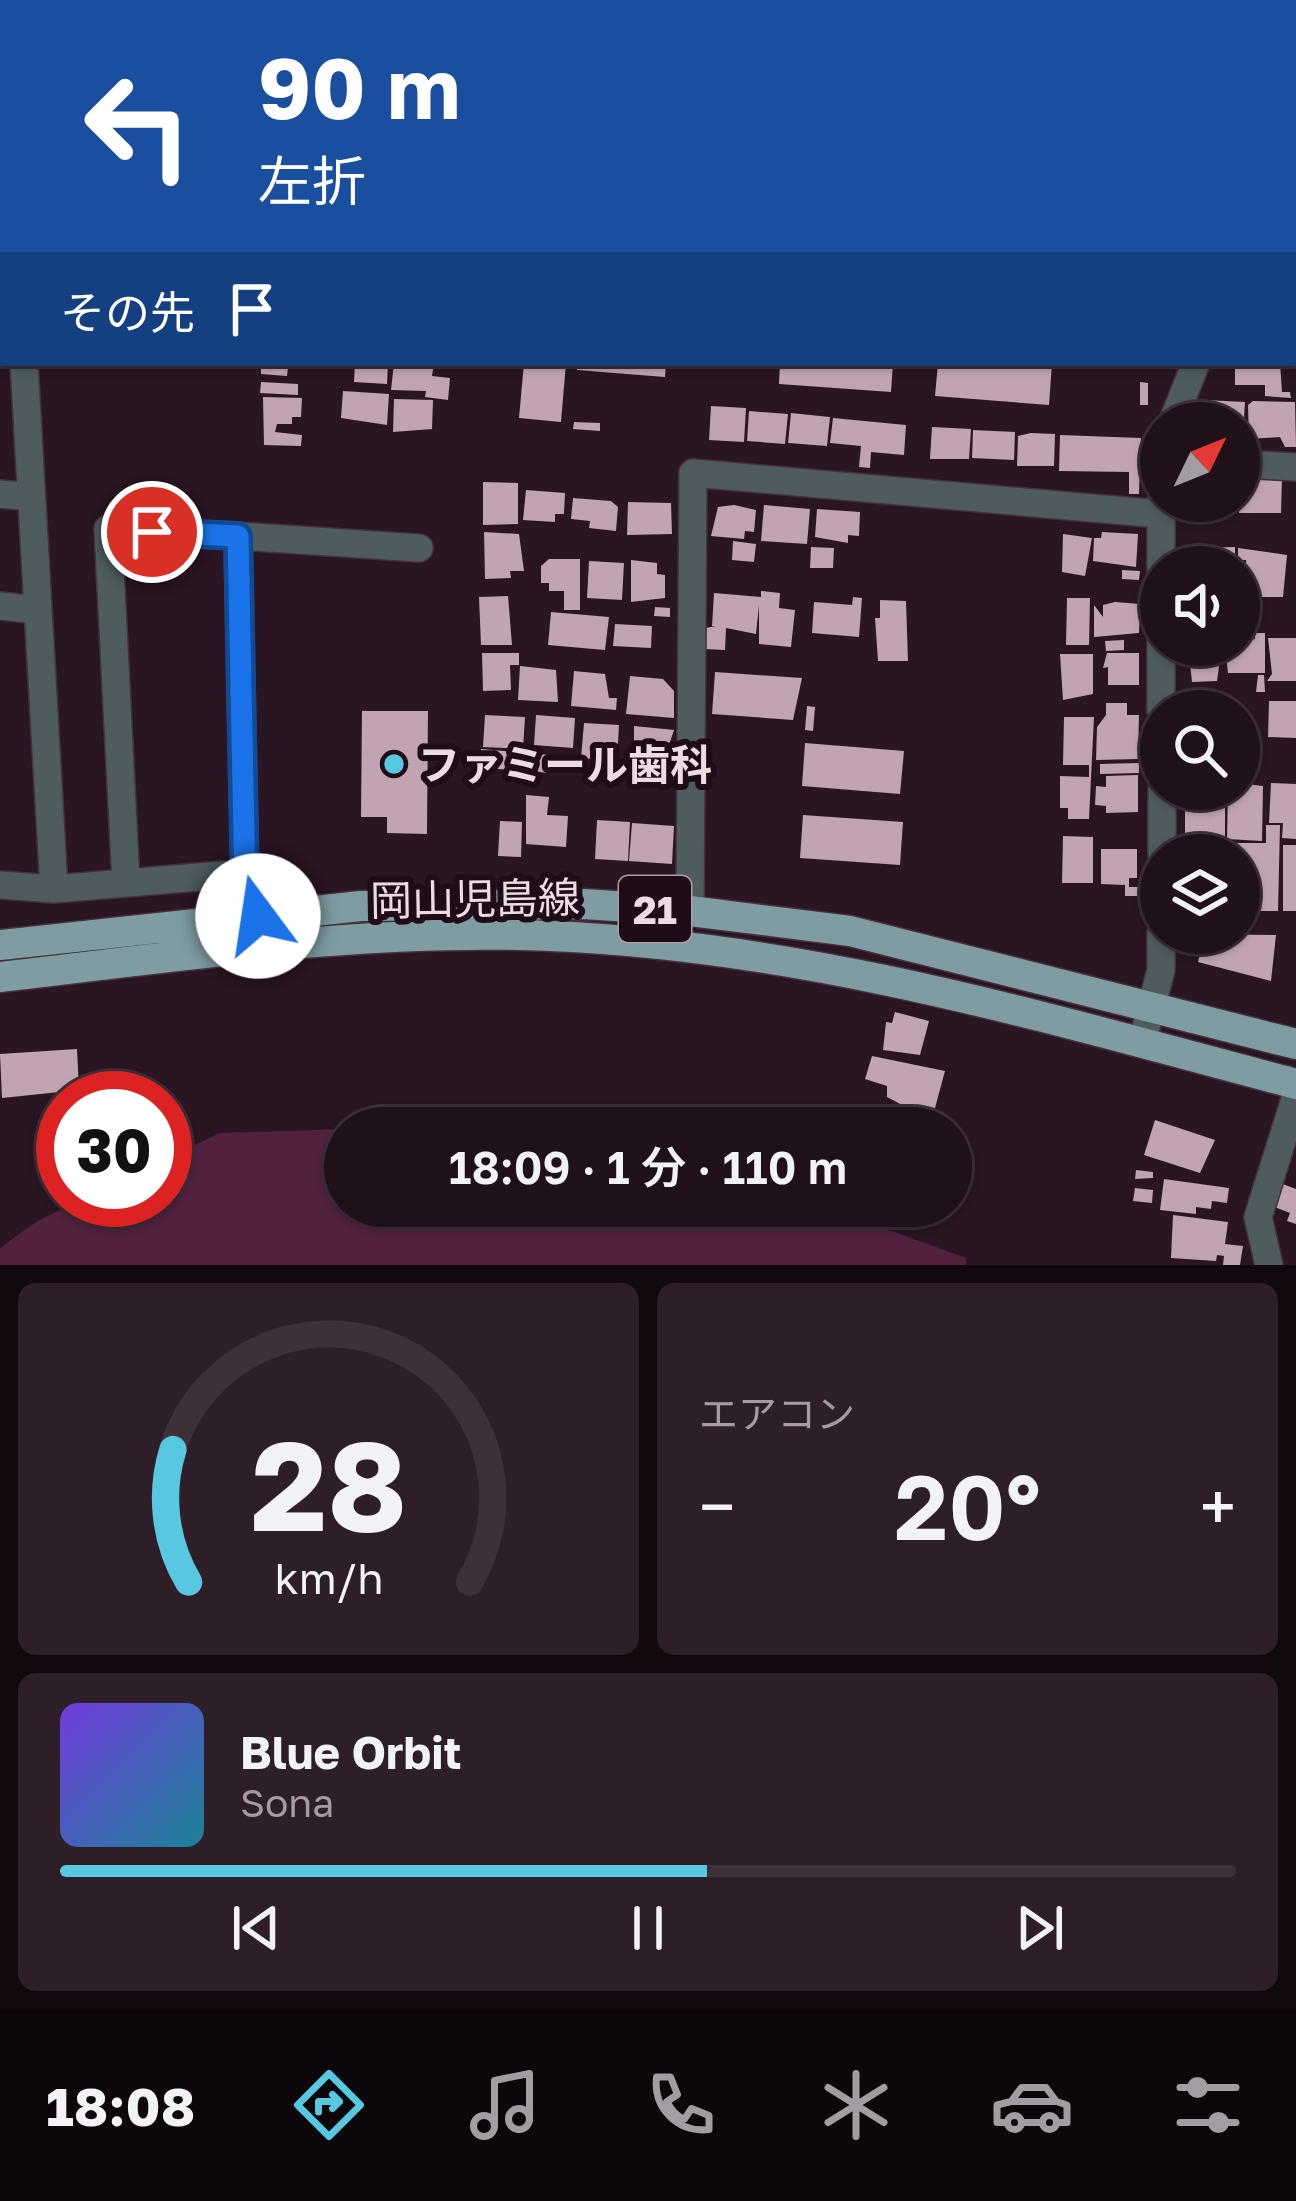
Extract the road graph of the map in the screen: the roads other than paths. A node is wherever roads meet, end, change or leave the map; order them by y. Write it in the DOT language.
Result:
graph roads {
  1 [pos="23,366"];
  2 [pos="1195,366"];
  3 [pos="1180,402"];
  4 [pos="1260,465"];
  5 [pos="1296,467"];
  6 [pos="0,494"];
  7 [pos="31,496"];
  8 [pos="1140,506"];
  9 [pos="1160,522"];
  10 [pos="238,536"];
  11 [pos="419,548"];
  12 [pos="0,606"];
  13 [pos="38,610"];
  14 [pos="1162,690"];
  15 [pos="126,883"];
  16 [pos="0,885"];
  17 [pos="245,886"];
  18 [pos="54,889"];
  19 [pos="690,911"];
  20 [pos="294,913"];
  21 [pos="258,916"];
  22 [pos="0,945"];
  23 [pos="293,945"];
  24 [pos="1161,954"];
  25 [pos="0,977"];
  26 [pos="1152,1009"];
  27 [pos="1142,1043"];
  28 [pos="1296,1044"];
  29 [pos="1296,1084"];
  30 [pos="1296,1096"];
  31 [pos="1269,1265"];
  1 -- 7 [label="street"];
  2 -- 3 [label="street"];
  4 -- 5 [label="street"];
  6 -- 7 [label="street"];
  7 -- 13 [label="street"];
  8 -- 19 [label="street"];
  9 -- 14 [label="street"];
  10 -- 11 [label="street"];
  10 -- 15 [label="street"];
  10 -- 17 [label="street"];
  12 -- 13 [label="street"];
  13 -- 18 [label="street"];
  15 -- 17 [label="street"];
  15 -- 18 [label="street"];
  16 -- 18 [label="street"];
  17 -- 21 [label="street"];
  19 -- 20 [label="main road, 岡山児島線 / 21"];
  19 -- 26 [label="main road, 岡山児島線 / 21"];
  20 -- 21 [label="main road, 岡山児島線 / 21"];
  20 -- 23 [label="main road"];
  21 -- 22 [label="main road, 岡山児島線 / 21"];
  23 -- 25 [label="main road, 岡山児島線 / 21"];
  23 -- 27 [label="main road, 岡山児島線 / 21"];
  24 -- 26 [label="street"];
  26 -- 27 [label="street"];
  26 -- 28 [label="main road, 岡山児島線 / 21"];
  27 -- 29 [label="main road, 岡山児島線 / 21"];
  30 -- 31 [label="street"];
}
